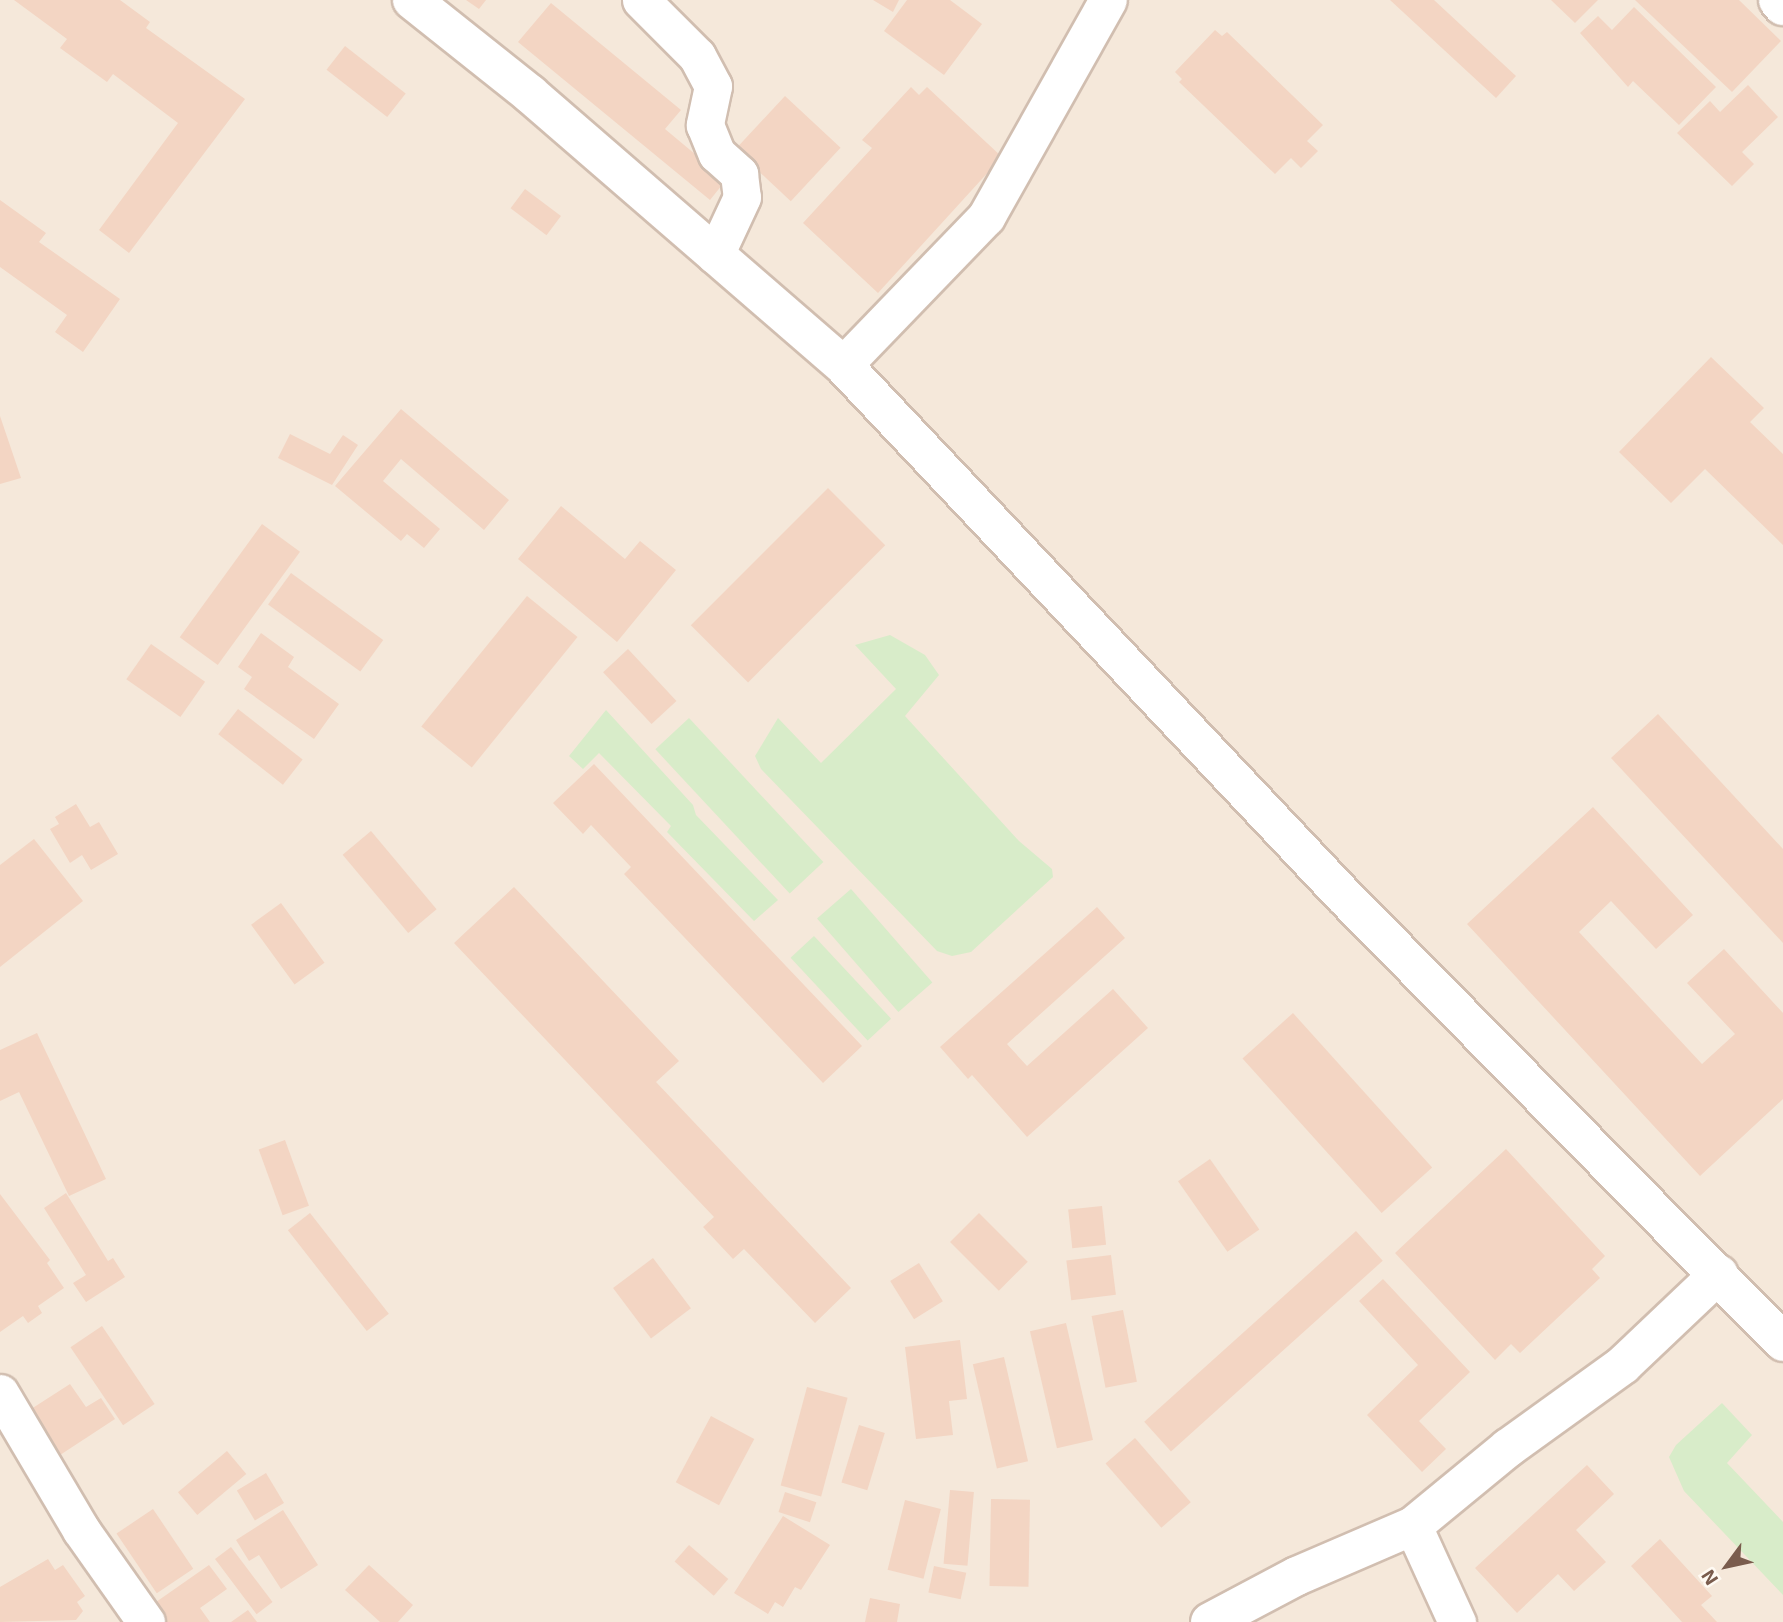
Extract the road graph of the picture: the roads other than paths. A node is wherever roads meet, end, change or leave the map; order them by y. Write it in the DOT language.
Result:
graph roads {
  1 [pos="412,0"];
  2 [pos="641,0"];
  3 [pos="1108,0"];
  4 [pos="1777,0"];
  5 [pos="1782,6"];
  6 [pos="715,255"];
  7 [pos="843,365"];
  8 [pos="1719,1274"];
  9 [pos="1783,1342"];
  10 [pos="0,1393"];
  11 [pos="1413,1526"];
  12 [pos="146,1622"];
  13 [pos="1210,1622"];
  14 [pos="1457,1622"];
  1 -- 6 [label="street"];
  2 -- 6 [label="street"];
  3 -- 7 [label="street"];
  4 -- 5 [label="street"];
  6 -- 7 [label="street"];
  7 -- 8 [label="street"];
  8 -- 9 [label="street"];
  8 -- 11 [label="street"];
  10 -- 12 [label="street"];
  11 -- 13 [label="street"];
  11 -- 14 [label="street"];
}
